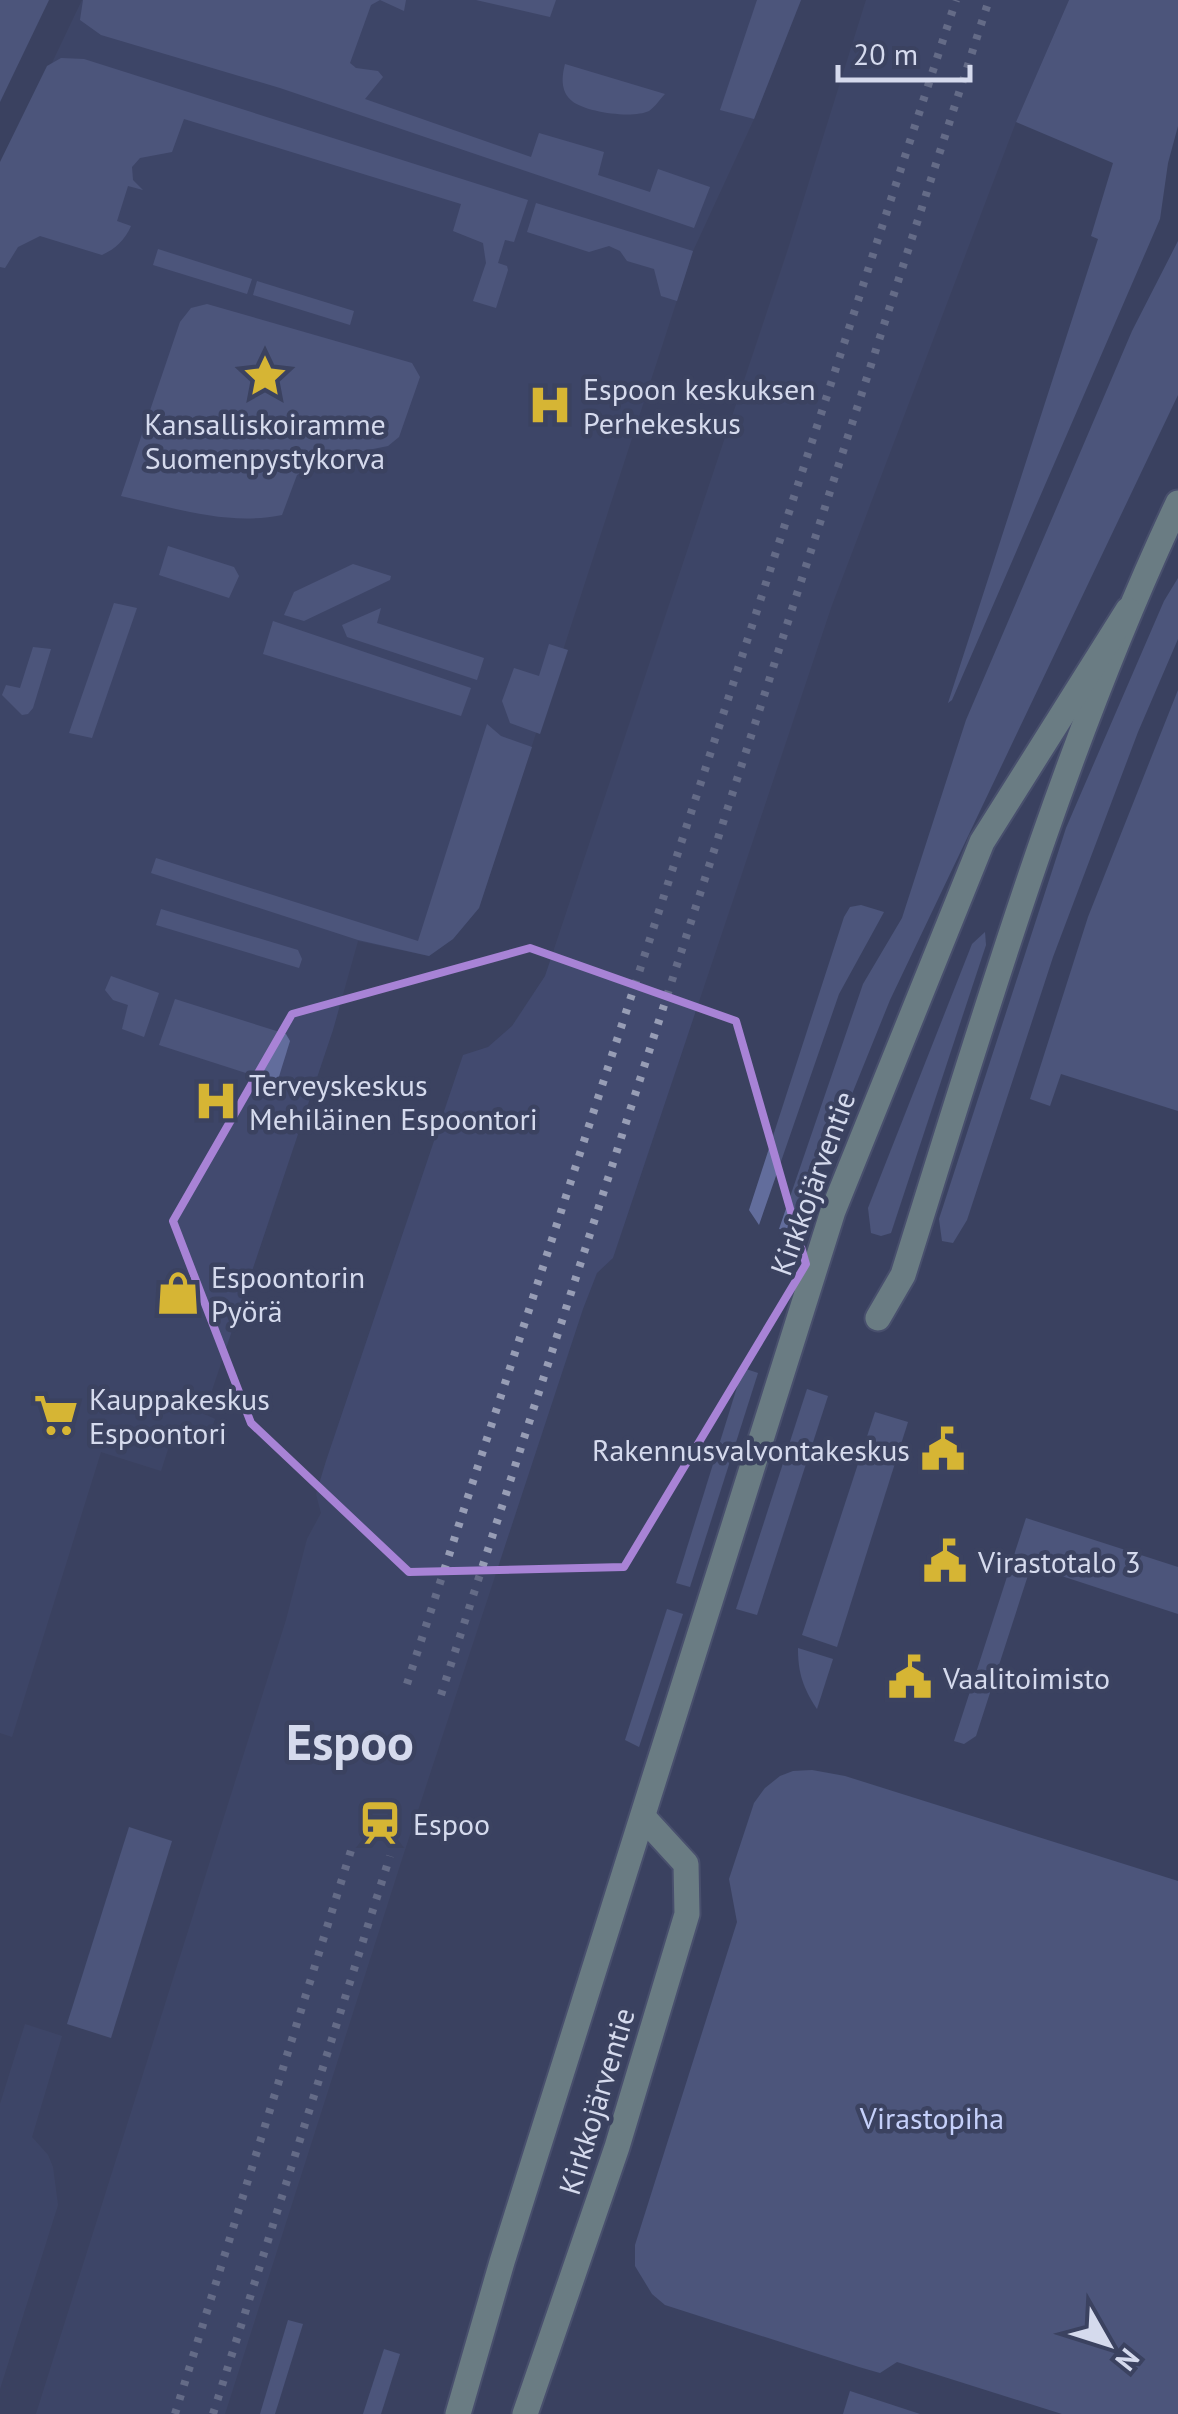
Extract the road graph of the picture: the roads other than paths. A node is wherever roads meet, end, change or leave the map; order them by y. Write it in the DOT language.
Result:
graph roads {
  1 [pos="1178,503"];
  2 [pos="1128,610"];
  3 [pos="878,1318"];
  4 [pos="642,1816"];
  5 [pos="458,2414"];
  6 [pos="525,2414"];
  1 -- 2 [label="main road, Kirkkojärventie"];
  2 -- 3 [label="main road, Kirkkojärventie"];
  2 -- 4 [label="main road, Kirkkojärventie"];
  4 -- 5 [label="main road, Kirkkojärventie"];
  4 -- 6 [label="main road, Kirkkojärventie"];
}
